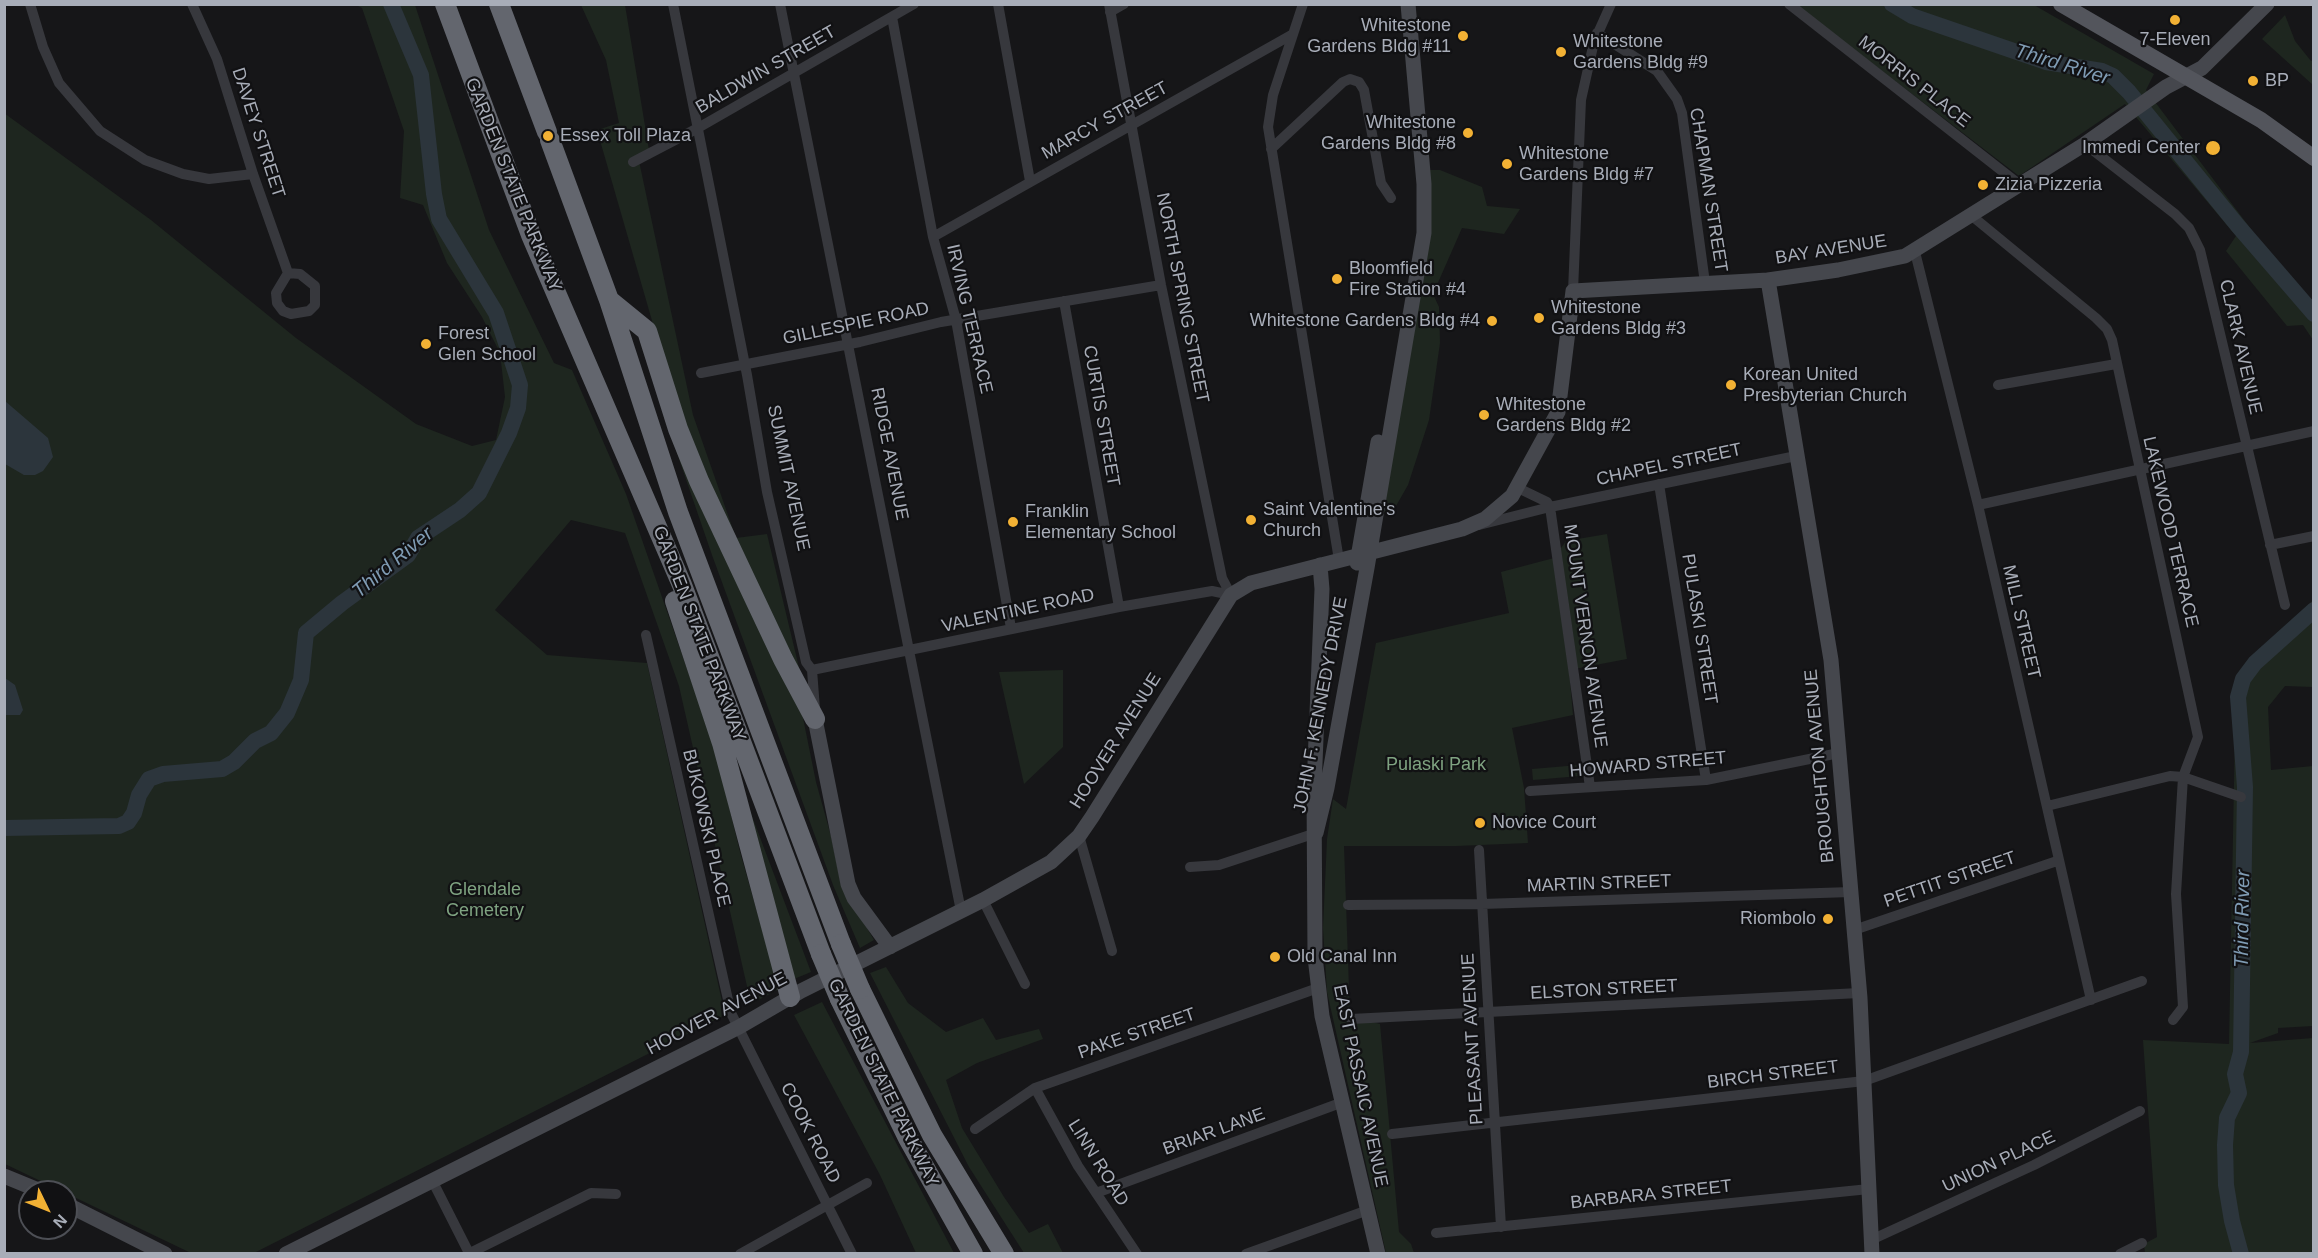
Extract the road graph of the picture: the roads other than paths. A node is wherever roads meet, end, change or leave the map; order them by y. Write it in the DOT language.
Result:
graph roads {
  1 [pos="30,4"];
  2 [pos="192,4"];
  3 [pos="445,4"];
  4 [pos="499,4"];
  5 [pos="673,4"];
  6 [pos="780,4"];
  7 [pos="914,4"];
  8 [pos="998,4"];
  9 [pos="1124,4"];
  10 [pos="1303,4"];
  11 [pos="1400,4"];
  12 [pos="1408,4"];
  13 [pos="1611,4"];
  14 [pos="1789,4"];
  15 [pos="2061,4"];
  16 [pos="2267,4"];
  17 [pos="1110,8"];
  18 [pos="892,17"];
  19 [pos="1597,33"];
  20 [pos="1293,34"];
  21 [pos="793,74"];
  22 [pos="2185,78"];
  23 [pos="1132,126"];
  24 [pos="699,128"];
  25 [pos="2085,144"];
  26 [pos="1271,149"];
  27 [pos="2313,158"];
  28 [pos="633,162"];
  29 [pos="253,174"];
  30 [pos="1030,181"];
  31 [pos="2020,185"];
  32 [pos="1391,198"];
  33 [pos="1972,216"];
  34 [pos="933,237"];
  35 [pos="1915,252"];
  36 [pos="288,273"];
  37 [pos="1768,280"];
  38 [pos="1705,283"];
  39 [pos="1161,285"];
  40 [pos="1572,291"];
  41 [pos="609,300"];
  42 [pos="1064,302"];
  43 [pos="956,320"];
  44 [pos="849,344"];
  45 [pos="745,364"];
  46 [pos="2116,364"];
  47 [pos="701,373"];
  48 [pos="1998,385"];
  49 [pos="2313,431"];
  50 [pos="2246,446"];
  51 [pos="1796,456"];
  52 [pos="628,462"];
  53 [pos="2139,467"];
  54 [pos="1659,484"];
  55 [pos="1518,488"];
  56 [pos="1978,505"];
  57 [pos="1550,507"];
  58 [pos="1462,530"];
  59 [pos="2313,536"];
  60 [pos="2270,545"];
  61 [pos="1364,554"];
  62 [pos="1339,560"];
  63 [pos="1320,565"];
  64 [pos="1231,595"];
  65 [pos="2285,605"];
  66 [pos="1119,607"];
  67 [pos="1011,628"];
  68 [pos="646,635"];
  69 [pos="911,650"];
  70 [pos="812,670"];
  71 [pos="815,719"];
  72 [pos="1839,753"];
  73 [pos="2183,777"];
  74 [pos="1706,780"];
  75 [pos="1590,787"];
  76 [pos="1530,791"];
  77 [pos="2241,797"];
  78 [pos="2047,806"];
  79 [pos="1316,833"];
  80 [pos="1079,836"];
  81 [pos="1479,850"];
  82 [pos="2057,861"];
  83 [pos="1190,867"];
  84 [pos="1851,892"];
  85 [pos="983,900"];
  86 [pos="1482,904"];
  87 [pos="1348,905"];
  88 [pos="961,911"];
  89 [pos="1854,930"];
  90 [pos="890,947"];
  91 [pos="1112,951"];
  92 [pos="2142,981"];
  93 [pos="1025,984"];
  94 [pos="1318,988"];
  95 [pos="1859,993"];
  96 [pos="790,997"];
  97 [pos="2091,1000"];
  98 [pos="1488,1013"];
  99 [pos="1351,1019"];
  100 [pos="2174,1020"];
  101 [pos="739,1027"];
  102 [pos="1864,1082"];
  103 [pos="1035,1088"];
  104 [pos="1343,1102"];
  105 [pos="2140,1111"];
  106 [pos="1495,1124"];
  107 [pos="975,1129"];
  108 [pos="1392,1134"];
  109 [pos="4,1176"];
  110 [pos="18,1182"];
  111 [pos="433,1182"];
  112 [pos="867,1183"];
  113 [pos="1869,1189"];
  114 [pos="1096,1193"];
  115 [pos="616,1194"];
  116 [pos="828,1206"];
  117 [pos="78,1210"];
  118 [pos="1368,1210"];
  119 [pos="1500,1227"];
  120 [pos="1436,1233"];
  121 [pos="2142,1243"];
  122 [pos="1872,1247"];
  123 [pos="468,1253"];
  124 [pos="165,1254"];
  125 [pos="286,1254"];
  126 [pos="740,1254"];
  127 [pos="852,1254"];
  128 [pos="973,1254"];
  129 [pos="1004,1254"];
  130 [pos="1137,1254"];
  131 [pos="1246,1254"];
  132 [pos="1378,1254"];
  133 [pos="2120,1254"];
  1 -- 29 [label="street"];
  2 -- 29 [label="street, DAVEY STREET"];
  3 -- 52 [label="highway, GARDEN STATE PARKWAY"];
  4 -- 41 [label="highway, GARDEN STATE PARKWAY"];
  5 -- 24 [label="street, SUMMIT AVENUE"];
  6 -- 21 [label="street, RIDGE AVENUE"];
  7 -- 18 [label="street, BALDWIN STREET"];
  8 -- 30 [label="street"];
  9 -- 17 [label="street"];
  10 -- 20 [label="street"];
  11 -- 61 [label="street, JOHN F. KENNEDY DRIVE"];
  12 -- 61 [label="street, JOHN F. KENNEDY DRIVE"];
  13 -- 19 [label="street"];
  14 -- 31 [label="street, MORRIS PLACE"];
  15 -- 22 [label="main road"];
  16 -- 22 [label="street, BAY AVENUE"];
  17 -- 23 [label="street, NORTH SPRING STREET"];
  18 -- 21 [label="street, BALDWIN STREET"];
  18 -- 34 [label="street, IRVING TERRACE"];
  19 -- 38 [label="street, CHAPMAN STREET"];
  19 -- 40 [label="street"];
  20 -- 23 [label="street, MARCY STREET"];
  20 -- 26 [label="street"];
  21 -- 24 [label="street, BALDWIN STREET"];
  21 -- 44 [label="street, RIDGE AVENUE"];
  22 -- 25 [label="street, BAY AVENUE"];
  22 -- 27 [label="main road"];
  23 -- 30 [label="street, MARCY STREET"];
  23 -- 39 [label="street, NORTH SPRING STREET"];
  24 -- 28 [label="street, BALDWIN STREET"];
  24 -- 45 [label="street, SUMMIT AVENUE"];
  25 -- 31 [label="street, BAY AVENUE"];
  25 -- 50 [label="street, CLARK AVENUE"];
  26 -- 32 [label="street"];
  26 -- 62 [label="street"];
  29 -- 36 [label="street, DAVEY STREET"];
  30 -- 34 [label="street, MARCY STREET"];
  31 -- 33 [label="street, BAY AVENUE"];
  33 -- 35 [label="street, BAY AVENUE"];
  33 -- 46 [label="street, LAKEWOOD TERRACE"];
  34 -- 43 [label="street, IRVING TERRACE"];
  35 -- 37 [label="street, BAY AVENUE"];
  35 -- 56 [label="street, MILL STREET"];
  37 -- 38 [label="street, BAY AVENUE"];
  37 -- 51 [label="street, BROUGHTON AVENUE"];
  38 -- 40 [label="street, BAY AVENUE"];
  39 -- 42 [label="street, GILLESPIE ROAD"];
  39 -- 64 [label="street, NORTH SPRING STREET"];
  40 -- 55 [label="street"];
  41 -- 71 [label="highway"];
  41 -- 129 [label="highway, GARDEN STATE PARKWAY, bridge"];
  42 -- 43 [label="street, GILLESPIE ROAD"];
  42 -- 66 [label="street, CURTIS STREET"];
  43 -- 44 [label="street, GILLESPIE ROAD"];
  43 -- 67 [label="street, IRVING TERRACE"];
  44 -- 45 [label="street, GILLESPIE ROAD"];
  44 -- 69 [label="street, RIDGE AVENUE"];
  45 -- 47 [label="street, GILLESPIE ROAD"];
  45 -- 70 [label="street, SUMMIT AVENUE"];
  46 -- 48 [label="street"];
  46 -- 53 [label="street, LAKEWOOD TERRACE"];
  49 -- 50 [label="street"];
  50 -- 53 [label="street"];
  50 -- 60 [label="street, CLARK AVENUE"];
  51 -- 54 [label="street, CHAPEL STREET"];
  51 -- 72 [label="street, BROUGHTON AVENUE"];
  52 -- 96 [label="highway"];
  52 -- 128 [label="highway, GARDEN STATE PARKWAY, bridge"];
  53 -- 56 [label="street"];
  53 -- 73 [label="street, LAKEWOOD TERRACE"];
  54 -- 57 [label="street, CHAPEL STREET"];
  54 -- 74 [label="street, PULASKI STREET"];
  55 -- 57 [label="street"];
  55 -- 58 [label="street"];
  56 -- 78 [label="street, MILL STREET"];
  57 -- 58 [label="street, MOUNT VERNON AVENUE"];
  57 -- 75 [label="street, MOUNT VERNON AVENUE"];
  58 -- 61 [label="street"];
  59 -- 60 [label="street"];
  60 -- 65 [label="street, CLARK AVENUE"];
  61 -- 62 [label="street"];
  61 -- 79 [label="street, JOHN F. KENNEDY DRIVE"];
  62 -- 63 [label="street"];
  63 -- 64 [label="street"];
  63 -- 79 [label="street, EAST PASSAIC AVENUE"];
  64 -- 66 [label="street, VALENTINE ROAD"];
  64 -- 80 [label="street, HOOVER AVENUE"];
  66 -- 67 [label="street, VALENTINE ROAD"];
  67 -- 69 [label="street, VALENTINE ROAD"];
  68 -- 101 [label="street, BUKOWSKI PLACE"];
  69 -- 70 [label="street, VALENTINE ROAD"];
  69 -- 88 [label="street, RIDGE AVENUE"];
  70 -- 71 [label="street, SUMMIT AVENUE"];
  71 -- 90 [label="street, SUMMIT AVENUE"];
  72 -- 74 [label="street, HOWARD STREET"];
  72 -- 84 [label="street, BROUGHTON AVENUE"];
  73 -- 77 [label="street"];
  73 -- 78 [label="street"];
  73 -- 100 [label="street, LAKEWOOD TERRACE"];
  74 -- 75 [label="street, HOWARD STREET"];
  75 -- 76 [label="street, HOWARD STREET"];
  78 -- 82 [label="street, MILL STREET"];
  79 -- 83 [label="street"];
  79 -- 94 [label="street, EAST PASSAIC AVENUE"];
  80 -- 85 [label="street, HOOVER AVENUE"];
  80 -- 91 [label="street"];
  81 -- 86 [label="street, PLEASANT AVENUE"];
  82 -- 89 [label="street, PETTIT STREET"];
  82 -- 97 [label="street, MILL STREET"];
  84 -- 86 [label="street, MARTIN STREET"];
  84 -- 89 [label="street, BROUGHTON AVENUE"];
  85 -- 88 [label="street, HOOVER AVENUE"];
  85 -- 93 [label="street"];
  86 -- 87 [label="street, MARTIN STREET"];
  86 -- 98 [label="street, PLEASANT AVENUE"];
  88 -- 90 [label="street, HOOVER AVENUE"];
  89 -- 95 [label="street, BROUGHTON AVENUE"];
  90 -- 96 [label="street, HOOVER AVENUE"];
  92 -- 97 [label="street, BIRCH STREET"];
  94 -- 103 [label="street, PAKE STREET"];
  94 -- 104 [label="street, EAST PASSAIC AVENUE"];
  95 -- 98 [label="street, ELSTON STREET"];
  95 -- 102 [label="street, BROUGHTON AVENUE"];
  96 -- 101 [label="street, HOOVER AVENUE"];
  97 -- 102 [label="street, BIRCH STREET"];
  98 -- 99 [label="street, ELSTON STREET"];
  98 -- 106 [label="street, PLEASANT AVENUE"];
  101 -- 111 [label="street, HOOVER AVENUE"];
  101 -- 116 [label="street, COOK ROAD"];
  102 -- 106 [label="street, BIRCH STREET"];
  102 -- 113 [label="street, BROUGHTON AVENUE"];
  103 -- 107 [label="street, PAKE STREET"];
  103 -- 114 [label="street, LINN ROAD"];
  104 -- 114 [label="street, BRIAR LANE"];
  104 -- 118 [label="street, EAST PASSAIC AVENUE"];
  105 -- 122 [label="street, UNION PLACE"];
  106 -- 108 [label="street, BIRCH STREET"];
  106 -- 119 [label="street, PLEASANT AVENUE"];
  109 -- 110 [label="street"];
  111 -- 123 [label="street"];
  111 -- 125 [label="street, HOOVER AVENUE"];
  112 -- 116 [label="street"];
  113 -- 119 [label="street, BARBARA STREET"];
  113 -- 122 [label="street, BROUGHTON AVENUE"];
  114 -- 130 [label="street, LINN ROAD"];
  115 -- 123 [label="street"];
  116 -- 126 [label="street"];
  116 -- 127 [label="street, COOK ROAD"];
  117 -- 124 [label="street"];
  118 -- 131 [label="street"];
  118 -- 132 [label="street, EAST PASSAIC AVENUE"];
  119 -- 120 [label="street, BARBARA STREET"];
  121 -- 133 [label="street"];
}
